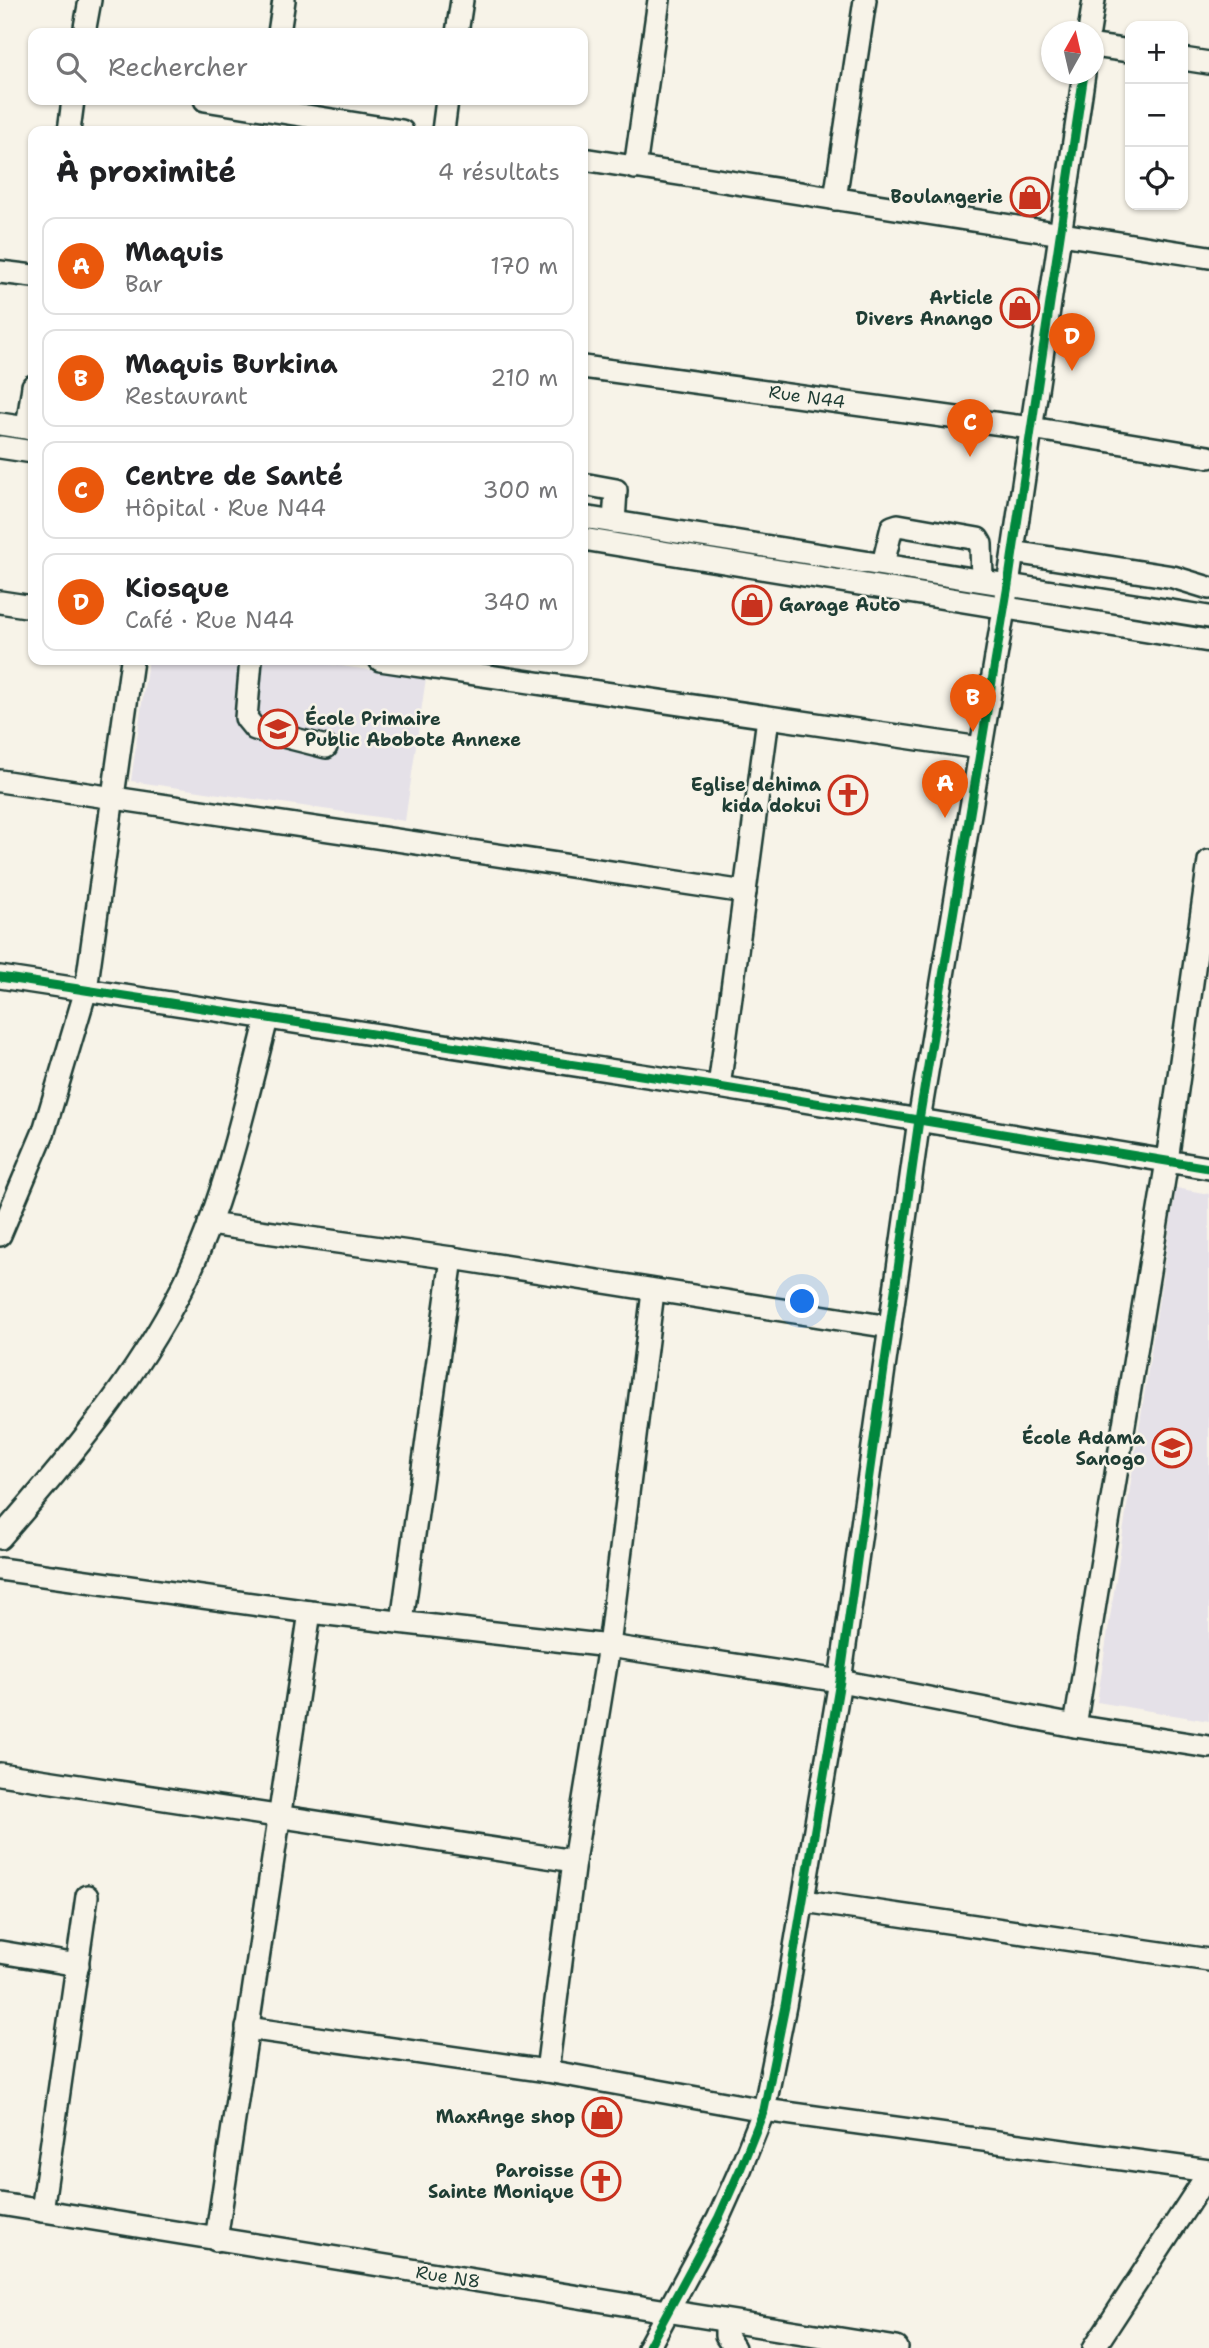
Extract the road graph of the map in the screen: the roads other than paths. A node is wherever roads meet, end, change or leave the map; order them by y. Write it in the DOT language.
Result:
graph roads {
  1 [pos="90,0"];
  2 [pos="284,0"];
  3 [pos="462,0"];
  4 [pos="659,0"];
  5 [pos="865,0"];
  6 [pos="1094,0"];
  7 [pos="1091,21"];
  8 [pos="85,28"];
  9 [pos="280,28"];
  10 [pos="458,28"];
  11 [pos="1104,47"];
  12 [pos="1125,50"];
  13 [pos="1188,60"];
  14 [pos="1209,63"];
  15 [pos="1083,84"];
  16 [pos="72,105"];
  17 [pos="446,105"];
  18 [pos="269,106"];
  19 [pos="70,126"];
  20 [pos="375,126"];
  21 [pos="444,126"];
  22 [pos="588,160"];
  23 [pos="635,168"];
  24 [pos="835,199"];
  25 [pos="1062,234"];
  26 [pos="1209,257"];
  27 [pos="0,272"];
  28 [pos="28,275"];
  29 [pos="588,368"];
  30 [pos="0,424"];
  31 [pos="28,428"];
  32 [pos="1031,428"];
  33 [pos="0,447"];
  34 [pos="28,451"];
  35 [pos="1209,457"];
  36 [pos="588,485"];
  37 [pos="588,518"];
  38 [pos="614,522"];
  39 [pos="588,540"];
  40 [pos="1013,552"];
  41 [pos="883,564"];
  42 [pos="982,580"];
  43 [pos="1209,587"];
  44 [pos="1006,595"];
  45 [pos="0,602"];
  46 [pos="28,606"];
  47 [pos="1209,617"];
  48 [pos="1209,641"];
  49 [pos="131,665"];
  50 [pos="251,665"];
  51 [pos="448,665"];
  52 [pos="768,718"];
  53 [pos="326,747"];
  54 [pos="980,748"];
  55 [pos="0,781"];
  56 [pos="112,798"];
  57 [pos="1209,861"];
  58 [pos="746,892"];
  59 [pos="0,977"];
  60 [pos="86,990"];
  61 [pos="267,1019"];
  62 [pos="719,1087"];
  63 [pos="919,1120"];
  64 [pos="1167,1161"];
  65 [pos="1209,1168"];
  66 [pos="209,1224"];
  67 [pos="0,1234"];
  68 [pos="452,1258"];
  69 [pos="653,1292"];
  70 [pos="890,1327"];
  71 [pos="0,1538"];
  72 [pos="0,1569"];
  73 [pos="310,1612"];
  74 [pos="402,1622"];
  75 [pos="610,1646"];
  76 [pos="840,1681"];
  77 [pos="1075,1726"];
  78 [pos="1209,1746"];
  79 [pos="0,1774"];
  80 [pos="282,1815"];
  81 [pos="574,1861"];
  82 [pos="88,1896"];
  83 [pos="804,1901"];
  84 [pos="0,1952"];
  85 [pos="1209,1959"];
  86 [pos="78,1965"];
  87 [pos="247,2028"];
  88 [pos="547,2071"];
  89 [pos="764,2110"];
  90 [pos="1209,2172"];
  91 [pos="0,2204"];
  92 [pos="42,2211"];
  93 [pos="216,2241"];
  94 [pos="669,2313"];
  95 [pos="726,2322"];
  96 [pos="823,2343"];
  97 [pos="648,2348"];
  98 [pos="734,2348"];
  99 [pos="897,2348"];
  100 [pos="1094,2348"];
  1 -- 8 [label="street"];
  2 -- 9 [label="street"];
  3 -- 10 [label="street"];
  4 -- 23 [label="street"];
  5 -- 24 [label="street"];
  6 -- 7 [label="street"];
  11 -- 12 [label="street"];
  13 -- 14 [label="street"];
  15 -- 25 [label="street"];
  16 -- 19 [label="street"];
  17 -- 21 [label="street"];
  18 -- 20 [label="street"];
  22 -- 23 [label="street"];
  23 -- 24 [label="street"];
  24 -- 25 [label="street"];
  25 -- 26 [label="street"];
  25 -- 32 [label="street"];
  27 -- 28 [label="street"];
  29 -- 32 [label="street, Rue N44"];
  30 -- 31 [label="street"];
  32 -- 35 [label="street, Rue N44"];
  32 -- 40 [label="street"];
  33 -- 34 [label="street"];
  36 -- 38 [label="street"];
  37 -- 38 [label="street"];
  38 -- 41 [label="street"];
  39 -- 44 [label="street"];
  40 -- 43 [label="street"];
  40 -- 44 [label="street"];
  41 -- 42 [label="street"];
  41 -- 42 [label="street"];
  42 -- 44 [label="street"];
  44 -- 47 [label="street"];
  44 -- 48 [label="street"];
  44 -- 54 [label="street"];
  45 -- 46 [label="street"];
  49 -- 56 [label="street"];
  50 -- 53 [label="street"];
  51 -- 52 [label="street"];
  52 -- 54 [label="street"];
  52 -- 58 [label="street"];
  54 -- 63 [label="street"];
  55 -- 56 [label="street"];
  56 -- 58 [label="street"];
  56 -- 60 [label="street"];
  57 -- 64 [label="street"];
  58 -- 62 [label="street"];
  59 -- 60 [label="street"];
  60 -- 61 [label="street"];
  60 -- 67 [label="street"];
  61 -- 62 [label="street"];
  61 -- 66 [label="street"];
  62 -- 63 [label="street"];
  63 -- 64 [label="street"];
  63 -- 70 [label="street"];
  64 -- 65 [label="street"];
  64 -- 77 [label="street"];
  66 -- 68 [label="street"];
  66 -- 71 [label="street"];
  68 -- 69 [label="street"];
  68 -- 74 [label="street"];
  69 -- 70 [label="street"];
  69 -- 75 [label="street"];
  70 -- 76 [label="street"];
  72 -- 73 [label="street"];
  73 -- 74 [label="street"];
  73 -- 80 [label="street"];
  74 -- 75 [label="street"];
  75 -- 76 [label="street"];
  75 -- 81 [label="street"];
  76 -- 77 [label="street"];
  76 -- 83 [label="street"];
  77 -- 78 [label="street"];
  79 -- 80 [label="street"];
  80 -- 81 [label="street"];
  80 -- 87 [label="street"];
  81 -- 88 [label="street"];
  82 -- 86 [label="street"];
  83 -- 85 [label="street"];
  83 -- 89 [label="street"];
  84 -- 86 [label="street"];
  86 -- 92 [label="street"];
  87 -- 88 [label="street"];
  87 -- 93 [label="street"];
  88 -- 89 [label="street"];
  89 -- 90 [label="street"];
  89 -- 94 [label="street"];
  90 -- 100 [label="street"];
  91 -- 92 [label="street, Rue N8"];
  92 -- 93 [label="street, Rue N8"];
  93 -- 94 [label="street, Rue N8"];
  94 -- 95 [label="street, Rue N8"];
  94 -- 97 [label="street"];
  95 -- 96 [label="street, Rue N8"];
  95 -- 98 [label="street"];
  96 -- 99 [label="street, Rue N8"];
}
